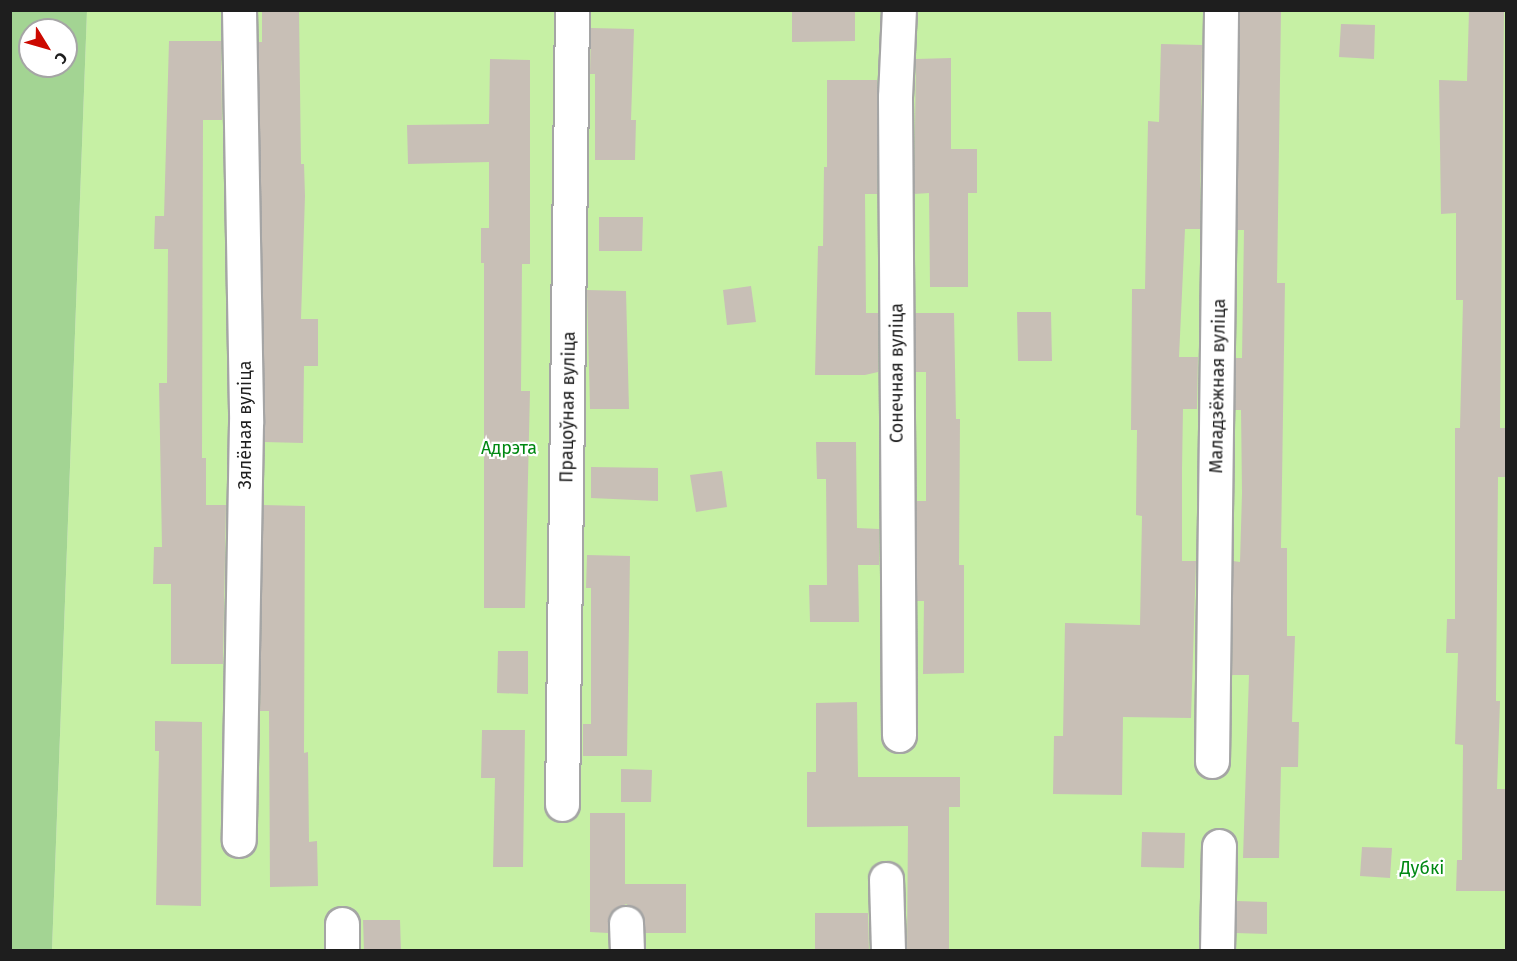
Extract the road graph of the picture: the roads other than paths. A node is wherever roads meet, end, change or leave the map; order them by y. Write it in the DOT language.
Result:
graph roads {
  1 [pos="239,10"];
  2 [pos="572,10"];
  3 [pos="899,10"];
  4 [pos="1221,10"];
  5 [pos="899,735"];
  6 [pos="1212,762"];
  7 [pos="562,804"];
  8 [pos="239,840"];
  9 [pos="1219,846"];
  10 [pos="886,879"];
  11 [pos="888,951"];
  12 [pos="1217,951"];
  1 -- 8 [label="street, Зялёная вуліца"];
  2 -- 7 [label="street, Працоўная вуліца"];
  3 -- 5 [label="street, Сонечная вуліца"];
  4 -- 6 [label="street, Маладзёжная вуліца"];
  9 -- 12 [label="street"];
  10 -- 11 [label="street"];
}
